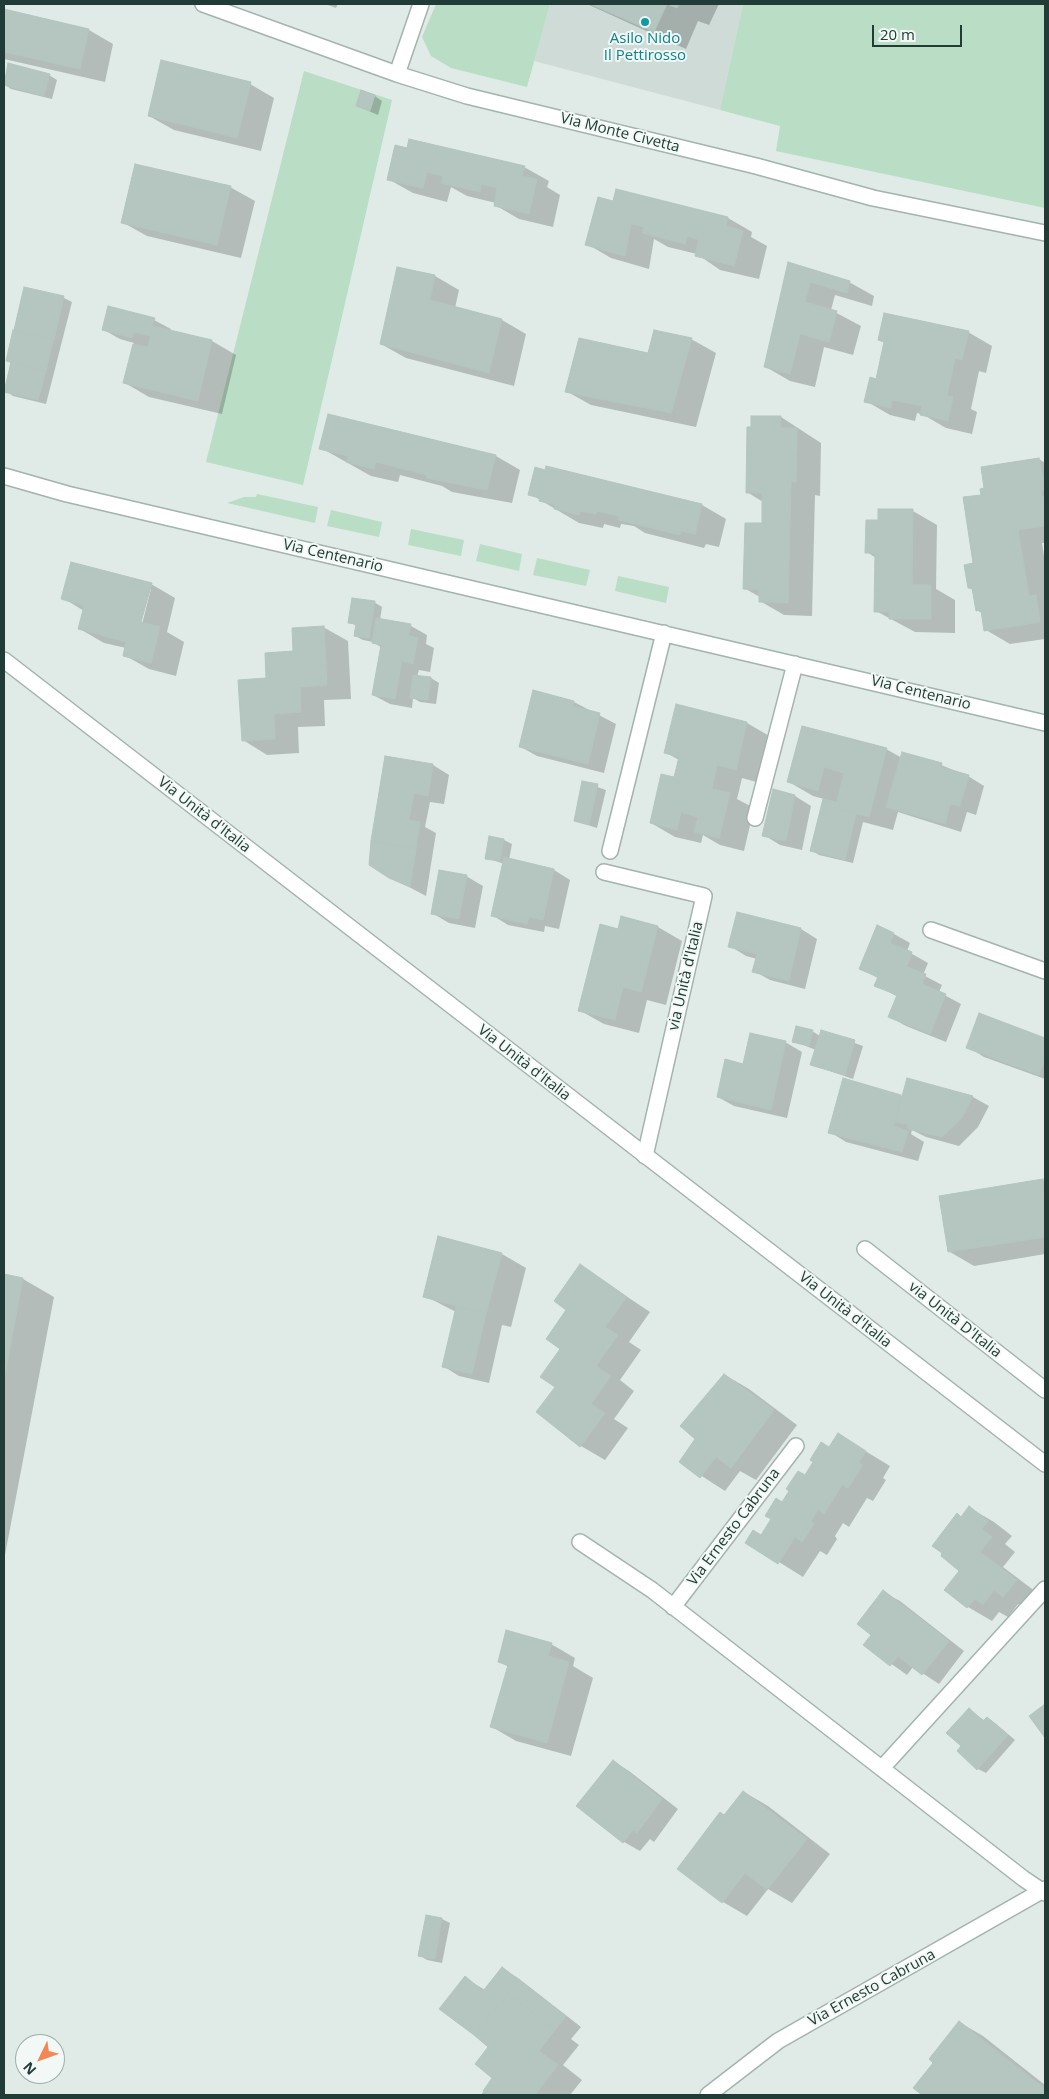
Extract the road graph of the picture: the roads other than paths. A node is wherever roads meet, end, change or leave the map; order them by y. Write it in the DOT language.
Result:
graph roads {
  1 [pos="203,4"];
  2 [pos="421,4"];
  3 [pos="397,74"];
  4 [pos="1045,233"];
  5 [pos="4,476"];
  6 [pos="664,633"];
  7 [pos="4,660"];
  8 [pos="796,664"];
  9 [pos="1045,723"];
  10 [pos="755,818"];
  11 [pos="610,851"];
  12 [pos="604,872"];
  13 [pos="931,930"];
  14 [pos="1045,971"];
  15 [pos="645,1156"];
  16 [pos="865,1250"];
  17 [pos="1045,1390"];
  18 [pos="796,1446"];
  19 [pos="1045,1464"];
  20 [pos="580,1542"];
  21 [pos="1045,1589"];
  22 [pos="673,1607"];
  23 [pos="882,1768"];
  24 [pos="1044,1891"];
  25 [pos="708,2095"];
  1 -- 3 [label="street, Via Monte Civetta"];
  2 -- 3 [label="street"];
  3 -- 4 [label="street, Via Monte Civetta"];
  5 -- 6 [label="street, Via Centenario"];
  6 -- 8 [label="street, Via Centenario"];
  6 -- 11 [label="street"];
  7 -- 15 [label="street, Via Unità d'Italia"];
  8 -- 9 [label="street, Via Centenario"];
  8 -- 10 [label="street"];
  12 -- 15 [label="street, via Unità d'Italia"];
  13 -- 14 [label="street"];
  15 -- 19 [label="street, Via Unità d'Italia"];
  16 -- 17 [label="street, via Unità D'Italia"];
  18 -- 22 [label="street, Via Ernesto Cabruna"];
  20 -- 22 [label="street, Via Ernesto Cabruna"];
  21 -- 23 [label="street"];
  22 -- 23 [label="street, Via Ernesto Cabruna"];
  23 -- 24 [label="street, Via Ernesto Cabruna"];
  24 -- 25 [label="street, Via Ernesto Cabruna"];
}
